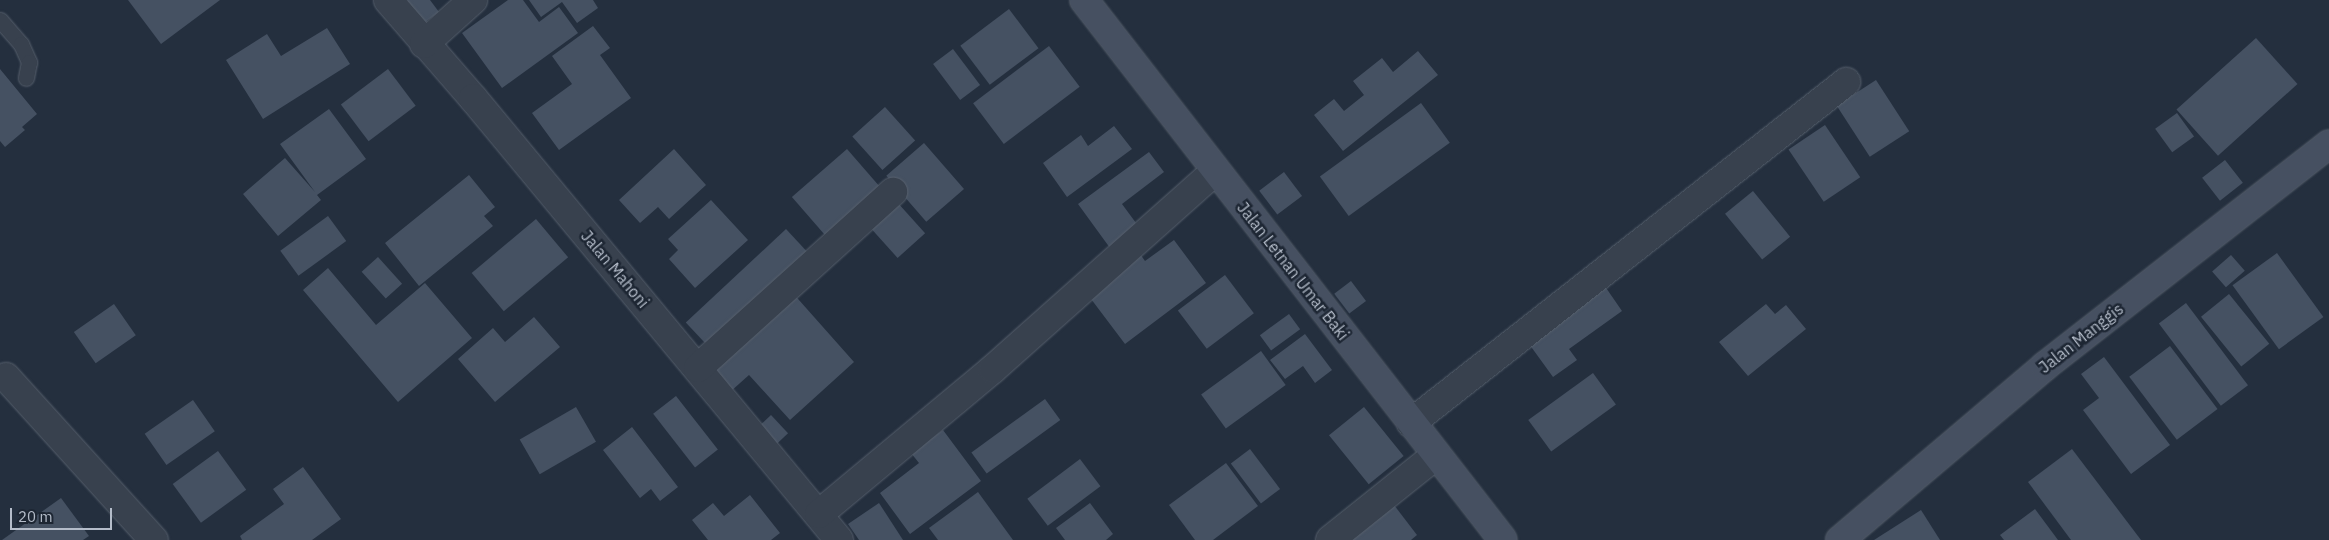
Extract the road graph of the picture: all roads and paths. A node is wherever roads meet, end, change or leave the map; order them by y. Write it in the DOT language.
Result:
graph roads {
  1 [pos="388,0"];
  2 [pos="473,0"];
  3 [pos="1084,0"];
  4 [pos="0,20"];
  5 [pos="424,44"];
  6 [pos="26,78"];
  7 [pos="1846,82"];
  8 [pos="2329,144"];
  9 [pos="1215,171"];
  10 [pos="892,192"];
  11 [pos="698,368"];
  12 [pos="6,377"];
  13 [pos="1411,423"];
  14 [pos="1436,455"];
  15 [pos="819,514"];
  16 [pos="154,540"];
  17 [pos="839,540"];
  18 [pos="1330,540"];
  19 [pos="1503,540"];
  20 [pos="1840,540"];
  1 -- 5 [label="street, Jalan Mahoni"];
  2 -- 5 [label="street"];
  3 -- 9 [label="street, Jalan Letnan Umar Baki"];
  4 -- 6 [label="lane"];
  5 -- 11 [label="street, Jalan Mahoni"];
  7 -- 13 [label="street"];
  8 -- 20 [label="street, Jalan Manggis"];
  9 -- 13 [label="street, Jalan Letnan Umar Baki"];
  9 -- 15 [label="street"];
  10 -- 11 [label="street"];
  11 -- 15 [label="street, Jalan Mahoni"];
  12 -- 16 [label="street"];
  13 -- 14 [label="street, Jalan Letnan Umar Baki"];
  14 -- 18 [label="street"];
  14 -- 19 [label="street, Jalan Letnan Umar Baki"];
  15 -- 17 [label="street, Jalan Mahoni"];
}
